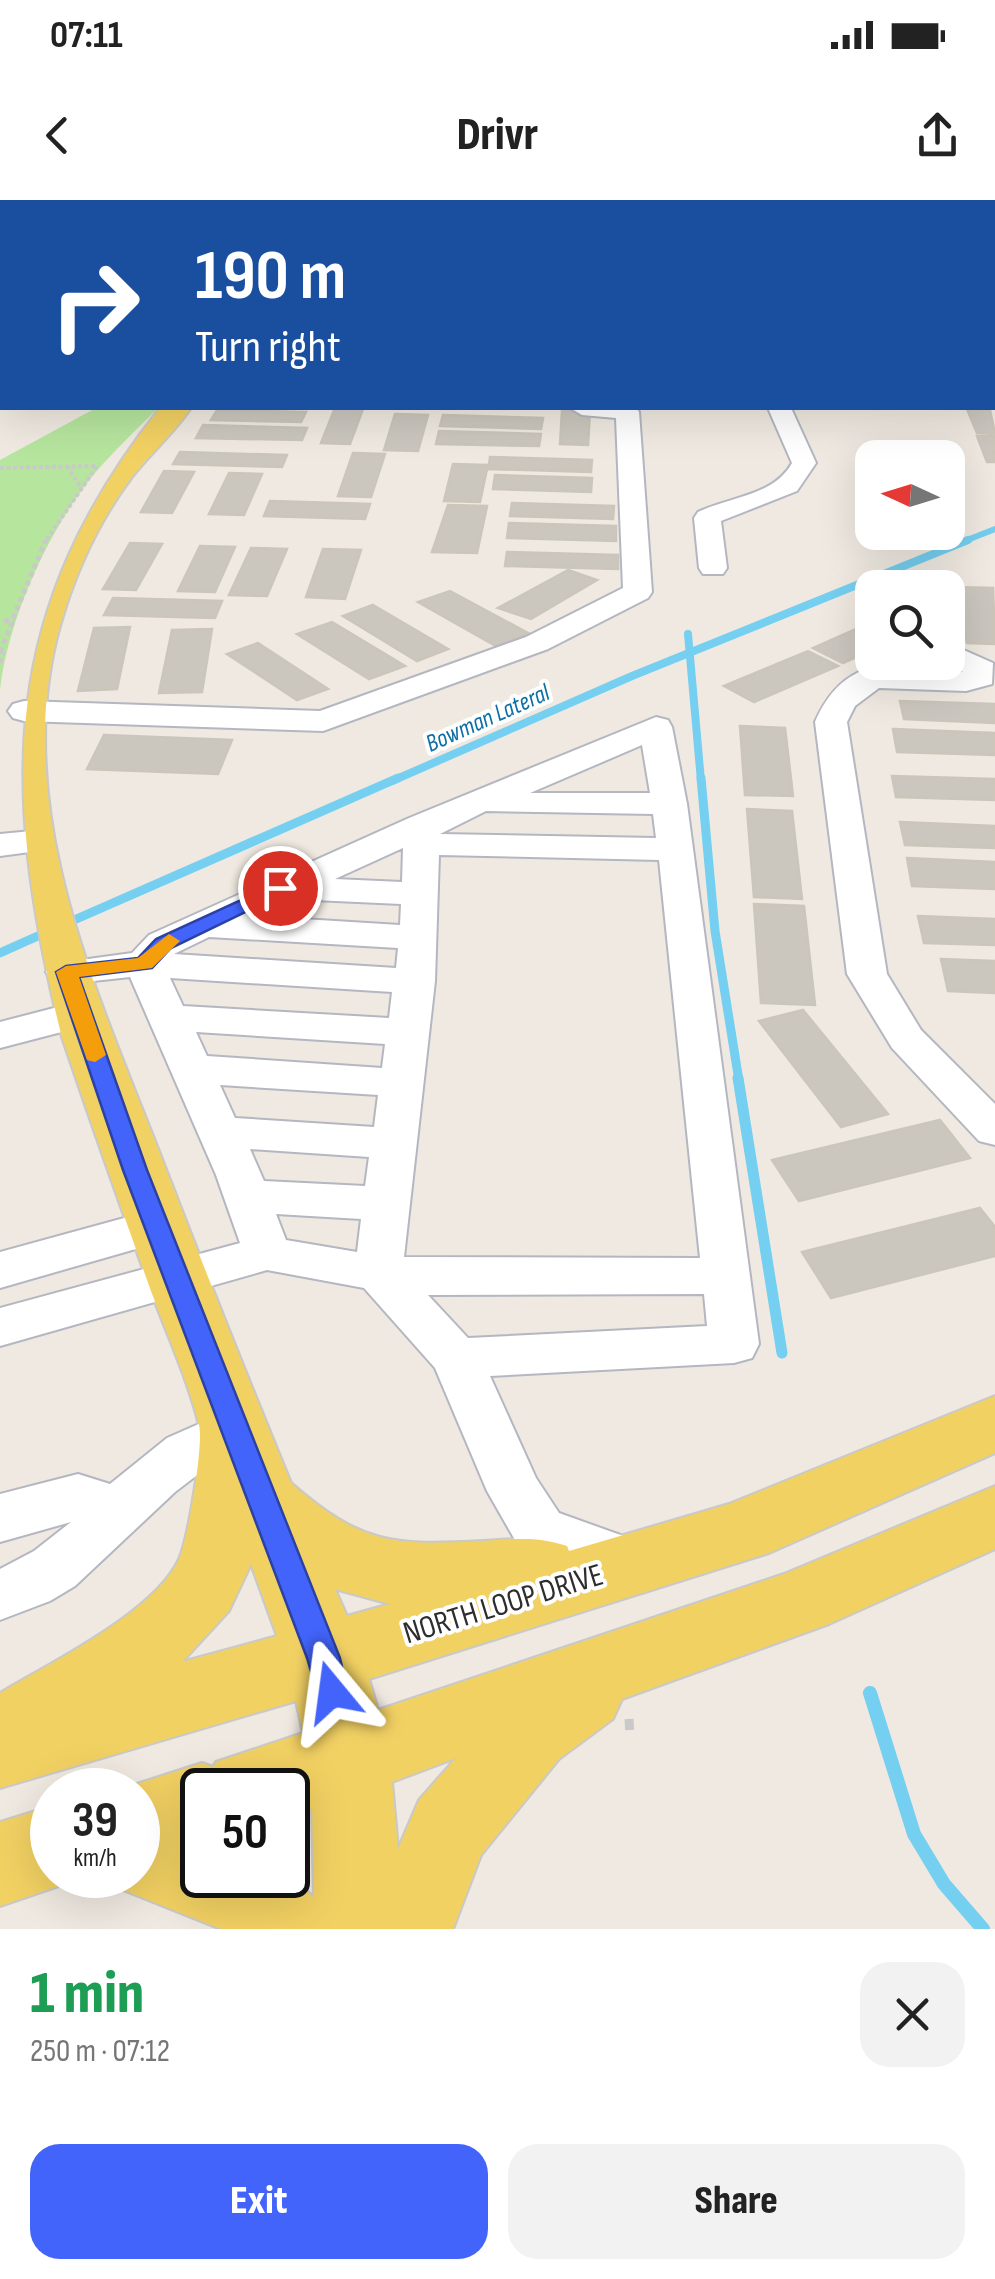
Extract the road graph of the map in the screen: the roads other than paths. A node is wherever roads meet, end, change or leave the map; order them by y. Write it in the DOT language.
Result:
graph roads {
  1 [pos="174,410"];
  2 [pos="604,410"];
  3 [pos="781,410"];
  4 [pos="713,568"];
  5 [pos="965,659"];
  6 [pos="870,680"];
  7 [pos="954,680"];
  8 [pos="16,725"];
  9 [pos="474,804"];
  10 [pos="670,804"];
  11 [pos="422,835"];
  12 [pos="16,844"];
  13 [pos="676,848"];
  14 [pos="280,888"];
  15 [pos="420,894"];
  16 [pos="202,925"];
  17 [pos="420,938"];
  18 [pos="62,958"];
  19 [pos="144,964"];
  20 [pos="415,982"];
  21 [pos="168,1018"];
  22 [pos="409,1032"];
  23 [pos="0,1035"];
  24 [pos="189,1069"];
  25 [pos="403,1082"];
  26 [pos="995,1130"];
  27 [pos="219,1132"];
  28 [pos="396,1144"];
  29 [pos="247,1196"];
  30 [pos="388,1204"];
  31 [pos="167,1252"];
  32 [pos="267,1253"];
  33 [pos="0,1270"];
  34 [pos="378,1272"];
  35 [pos="723,1276"];
  36 [pos="0,1327"];
  37 [pos="456,1358"];
  38 [pos="995,1423"];
  39 [pos="236,1429"];
  40 [pos="263,1502"];
  41 [pos="995,1516"];
  42 [pos="0,1518"];
  43 [pos="110,1520"];
  44 [pos="634,1564"];
  45 [pos="0,1595"];
  46 [pos="324,1658"];
  47 [pos="627,1662"];
  48 [pos="0,1736"];
  49 [pos="0,1750"];
  50 [pos="347,1759"];
  51 [pos="310,1770"];
  52 [pos="30,1855"];
  53 [pos="0,1864"];
  54 [pos="251,1898"];
  55 [pos="283,1929"];
  56 [pos="356,1929"];
  57 [pos="408,1929"];
  1 -- 8 [label="main road"];
  2 -- 8 [label="street"];
  3 -- 4 [label="street"];
  5 -- 7 [label="street"];
  6 -- 26 [label="street"];
  8 -- 12 [label="main road"];
  9 -- 10 [label="street"];
  9 -- 10 [label="street"];
  9 -- 11 [label="street"];
  10 -- 13 [label="street"];
  11 -- 13 [label="street"];
  11 -- 14 [label="street"];
  11 -- 15 [label="street"];
  12 -- 18 [label="main road"];
  13 -- 35 [label="street"];
  14 -- 15 [label="street"];
  14 -- 16 [label="street"];
  15 -- 17 [label="street"];
  16 -- 17 [label="street"];
  16 -- 19 [label="street"];
  17 -- 20 [label="street"];
  18 -- 19 [label="street"];
  18 -- 23 [label="street"];
  18 -- 31 [label="main road"];
  19 -- 20 [label="street"];
  19 -- 21 [label="street"];
  20 -- 22 [label="street"];
  21 -- 22 [label="street"];
  21 -- 24 [label="street"];
  22 -- 25 [label="street"];
  24 -- 25 [label="street"];
  24 -- 27 [label="street"];
  25 -- 28 [label="street"];
  27 -- 28 [label="street"];
  27 -- 29 [label="street"];
  28 -- 30 [label="street"];
  29 -- 30 [label="street"];
  29 -- 32 [label="street"];
  30 -- 34 [label="street"];
  31 -- 32 [label="street"];
  31 -- 33 [label="street"];
  31 -- 36 [label="street"];
  31 -- 39 [label="main road"];
  32 -- 34 [label="street"];
  34 -- 35 [label="street"];
  34 -- 37 [label="street"];
  35 -- 37 [label="street"];
  37 -- 44 [label="street"];
  38 -- 44 [label="main road, NORTH LOOP DRIVE"];
  39 -- 40 [label="main road"];
  39 -- 43 [label="street"];
  39 -- 48 [label="main road"];
  40 -- 44 [label="main road"];
  40 -- 46 [label="main road"];
  41 -- 47 [label="main road"];
  42 -- 43 [label="street"];
  43 -- 45 [label="street"];
  44 -- 46 [label="main road, NORTH LOOP DRIVE"];
  46 -- 49 [label="main road, NORTH LOOP DRIVE"];
  46 -- 50 [label="main road"];
  47 -- 50 [label="main road"];
  47 -- 57 [label="main road"];
  50 -- 51 [label="main road"];
  50 -- 56 [label="main road"];
  52 -- 53 [label="main road"];
  54 -- 55 [label="main road"];
}
